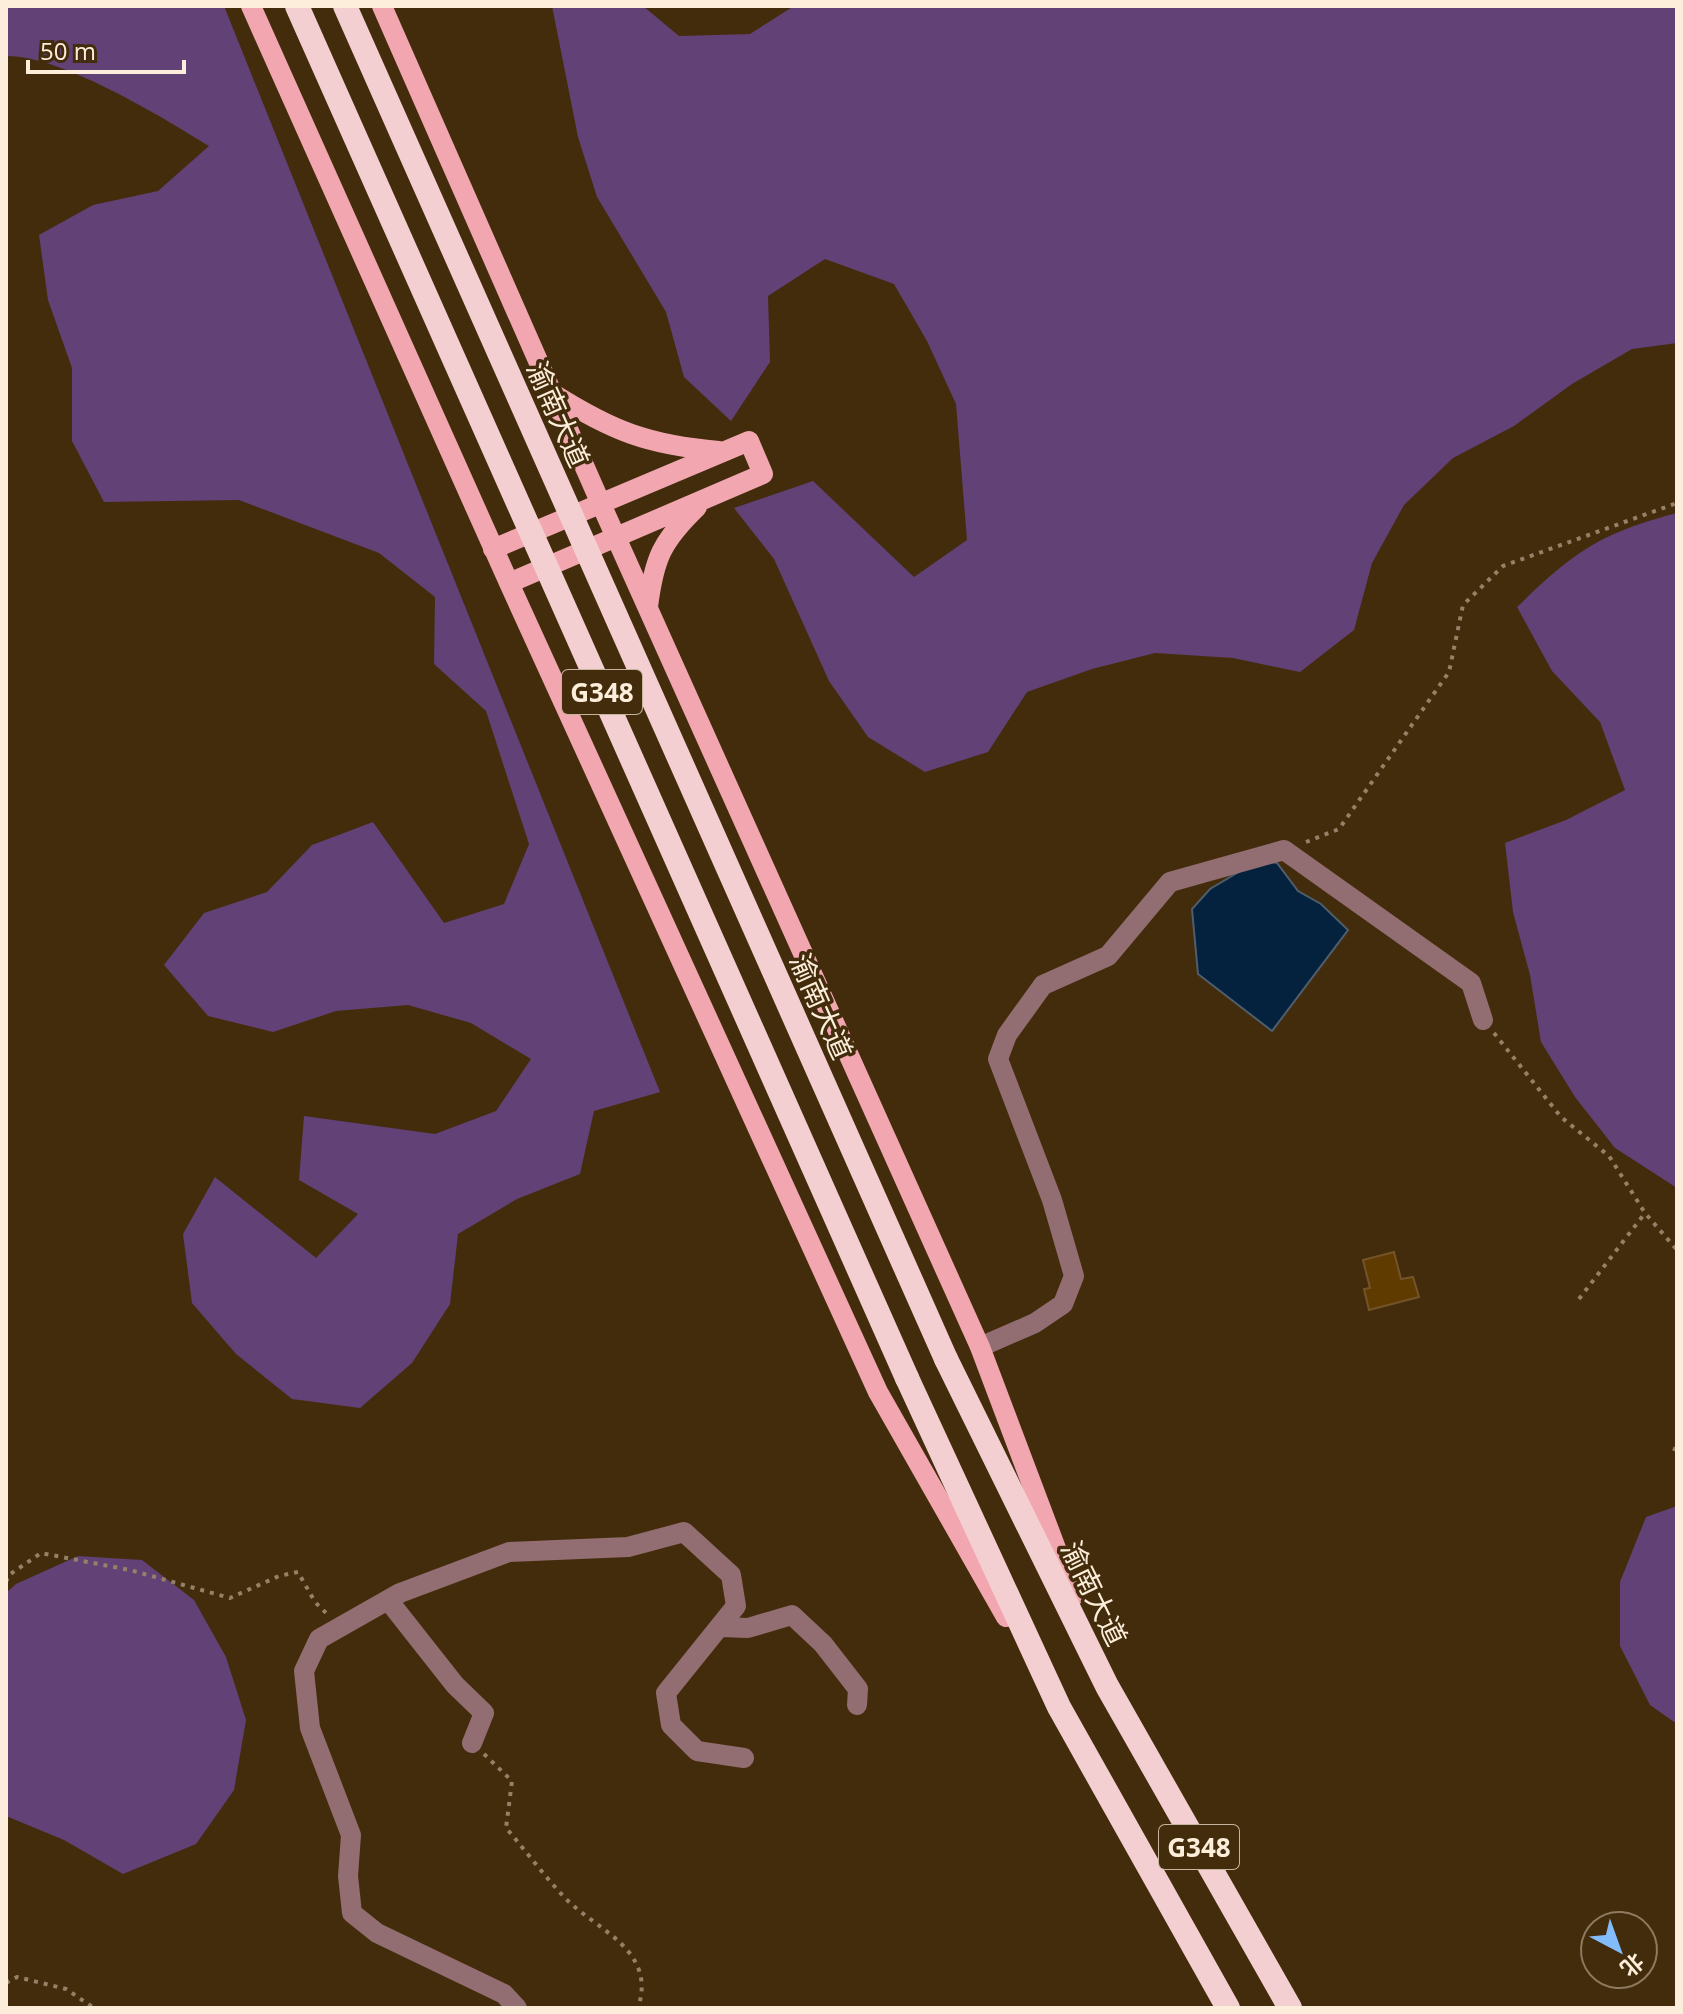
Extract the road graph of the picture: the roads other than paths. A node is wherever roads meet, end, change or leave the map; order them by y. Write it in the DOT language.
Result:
graph roads {
  1 [pos="251,6"];
  2 [pos="297,6"];
  3 [pos="345,6"];
  4 [pos="382,6"];
  5 [pos="552,393"];
  6 [pos="723,451"];
  7 [pos="706,498"];
  8 [pos="601,504"];
  9 [pos="616,537"];
  10 [pos="493,549"];
  11 [pos="509,583"];
  12 [pos="648,607"];
  13 [pos="1483,1020"];
  14 [pos="980,1347"];
  15 [pos="388,1600"];
  16 [pos="719,1627"];
  17 [pos="1107,1686"];
  18 [pos="857,1705"];
  19 [pos="1059,1707"];
  20 [pos="472,1743"];
  21 [pos="744,1758"];
  22 [pos="517,2008"];
  23 [pos="1228,2008"];
  24 [pos="1290,2008"];
  1 -- 10 [label="main road"];
  2 -- 19 [label="highway, G348, bridge"];
  3 -- 17 [label="highway, 渝南大道 / G348, bridge"];
  4 -- 5 [label="main road"];
  5 -- 6 [label="main road"];
  5 -- 8 [label="main road"];
  6 -- 7 [label="main road"];
  6 -- 8 [label="main road"];
  7 -- 9 [label="main road"];
  7 -- 12 [label="main road"];
  8 -- 9 [label="main road"];
  8 -- 10 [label="main road"];
  9 -- 11 [label="main road"];
  9 -- 12 [label="main road"];
  10 -- 11 [label="main road"];
  11 -- 19 [label="main road"];
  12 -- 14 [label="main road"];
  13 -- 14 [label="street"];
  14 -- 17 [label="main road"];
  15 -- 16 [label="street"];
  15 -- 20 [label="street"];
  15 -- 22 [label="street"];
  16 -- 18 [label="street"];
  16 -- 21 [label="street"];
  17 -- 24 [label="highway, 渝南大道 / G348"];
  19 -- 23 [label="highway, G348"];
}
